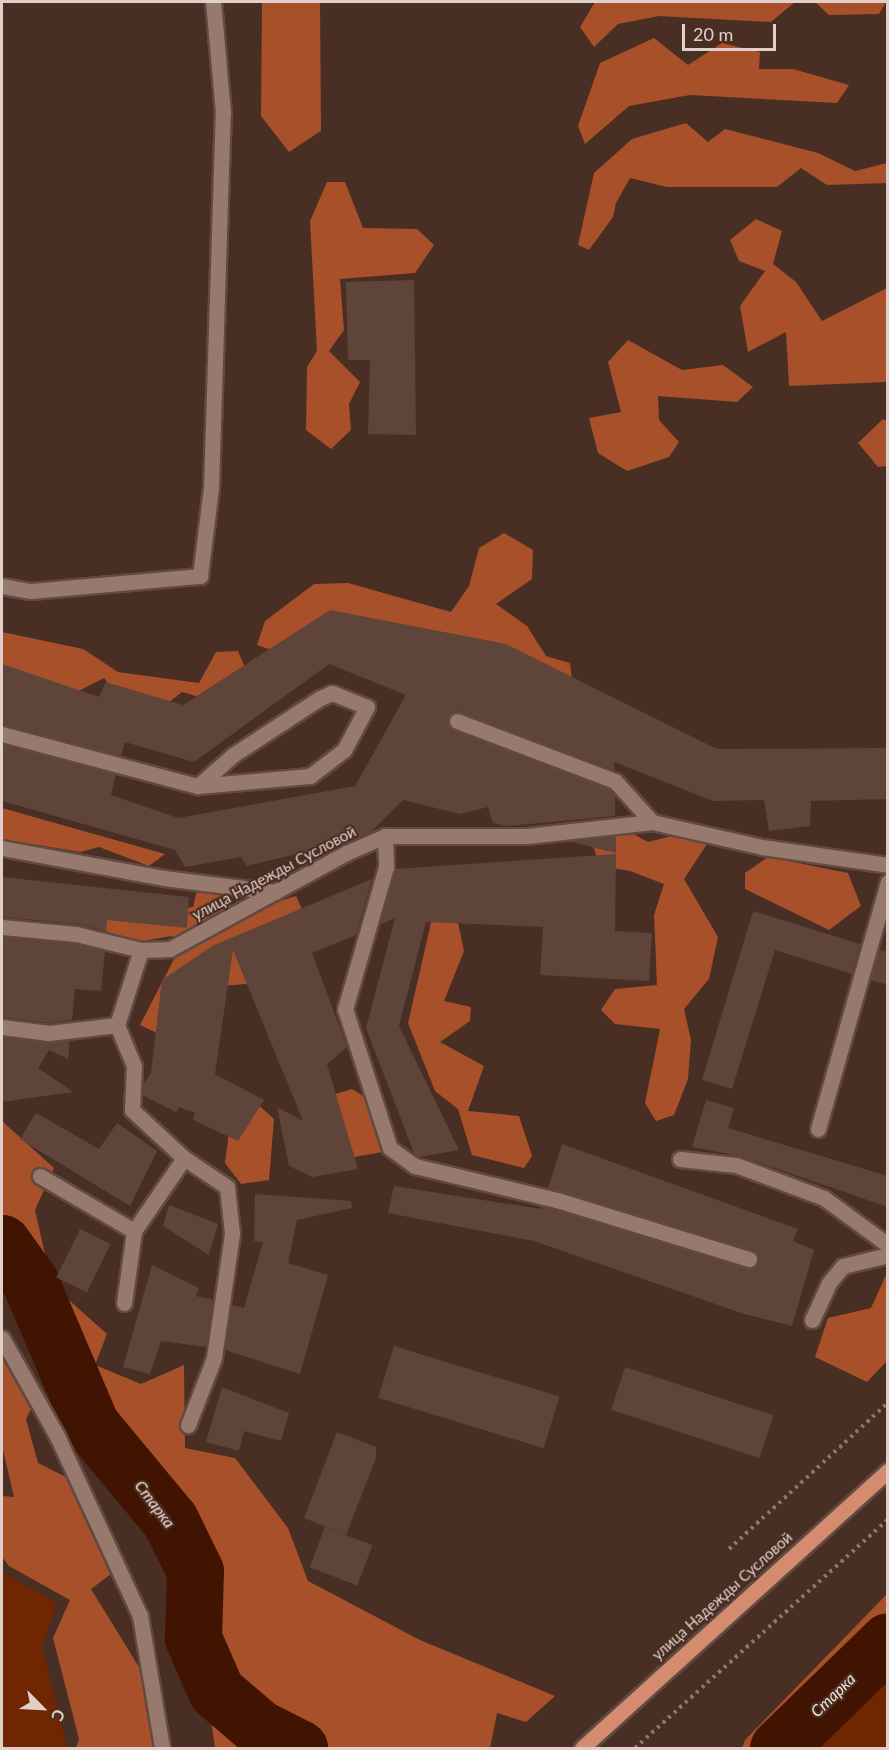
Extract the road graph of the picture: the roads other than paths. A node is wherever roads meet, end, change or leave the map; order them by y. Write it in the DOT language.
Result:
graph roads {
  1 [pos="213,2"];
  2 [pos="2,586"];
  3 [pos="457,721"];
  4 [pos="2,734"];
  5 [pos="198,786"];
  6 [pos="652,822"];
  7 [pos="385,836"];
  8 [pos="2,848"];
  9 [pos="888,865"];
  10 [pos="888,882"];
  11 [pos="275,892"];
  12 [pos="2,927"];
  13 [pos="141,950"];
  14 [pos="117,1025"];
  15 [pos="2,1027"];
  16 [pos="818,1129"];
  17 [pos="184,1158"];
  18 [pos="680,1159"];
  19 [pos="40,1176"];
  20 [pos="134,1231"];
  21 [pos="888,1245"];
  22 [pos="888,1255"];
  23 [pos="749,1259"];
  24 [pos="124,1303"];
  25 [pos="812,1320"];
  26 [pos="2,1338"];
  27 [pos="188,1425"];
  28 [pos="888,1471"];
  29 [pos="162,1749"];
  30 [pos="582,1749"];
  1 -- 2 [label="lane"];
  3 -- 6 [label="lane"];
  4 -- 5 [label="lane"];
  5 -- 5 [label="lane"];
  6 -- 7 [label="lane, улица Надежды Сусловой"];
  6 -- 9 [label="lane, улица Надежды Сусловой"];
  7 -- 11 [label="lane, улица Надежды Сусловой"];
  7 -- 23 [label="lane"];
  8 -- 11 [label="lane"];
  10 -- 16 [label="lane"];
  11 -- 13 [label="lane, улица Надежды Сусловой"];
  12 -- 13 [label="lane, улица Надежды Сусловой"];
  13 -- 14 [label="lane"];
  14 -- 15 [label="lane"];
  14 -- 17 [label="lane"];
  17 -- 20 [label="lane"];
  17 -- 27 [label="lane"];
  18 -- 21 [label="lane"];
  19 -- 20 [label="lane"];
  20 -- 24 [label="lane"];
  22 -- 25 [label="lane"];
  26 -- 29 [label="lane"];
  28 -- 30 [label="main road, улица Надежды Сусловой"];
}
